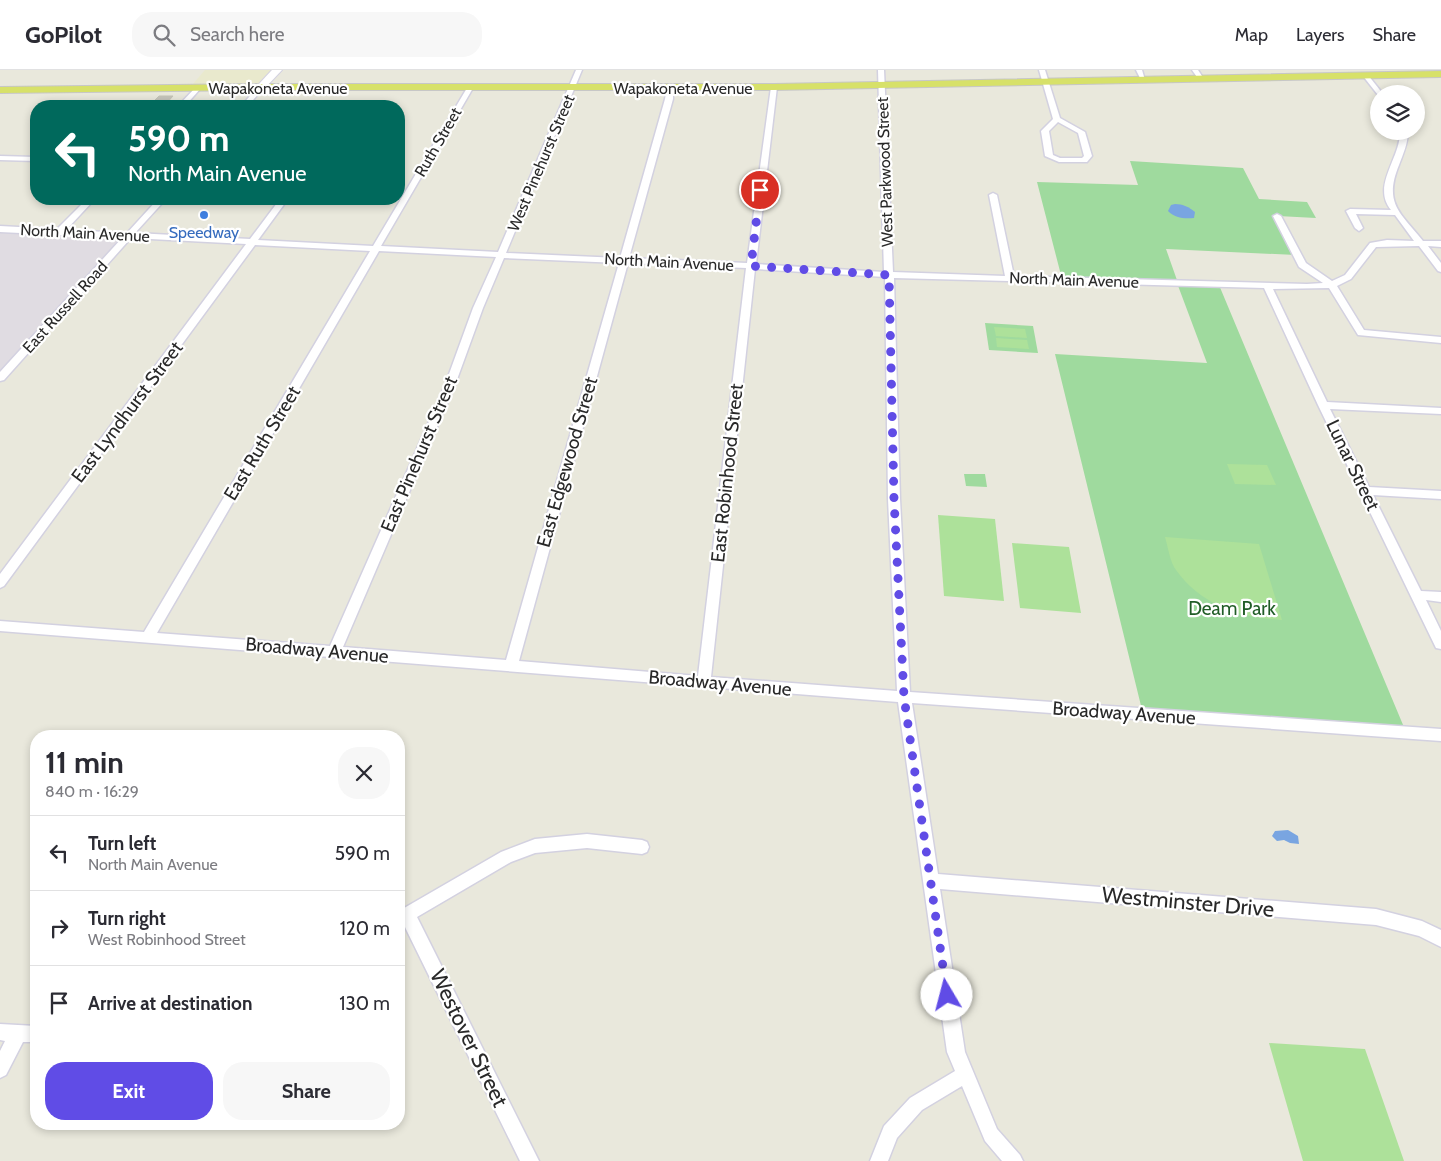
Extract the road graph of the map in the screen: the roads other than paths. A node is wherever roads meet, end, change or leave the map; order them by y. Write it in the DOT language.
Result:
graph roads {
  1 [pos="277,70"];
  2 [pos="579,70"];
  3 [pos="881,70"];
  4 [pos="1042,70"];
  5 [pos="1198,74"];
  6 [pos="1441,74"];
  7 [pos="1141,75"];
  8 [pos="1366,76"];
  9 [pos="1046,81"];
  10 [pos="882,85"];
  11 [pos="1373,85"];
  12 [pos="261,87"];
  13 [pos="774,87"];
  14 [pos="198,88"];
  15 [pos="470,88"];
  16 [pos="572,88"];
  17 [pos="670,88"];
  18 [pos="0,90"];
  19 [pos="187,100"];
  20 [pos="249,100"];
  21 [pos="1057,120"];
  22 [pos="1403,140"];
  23 [pos="0,158"];
  24 [pos="30,159"];
  25 [pos="993,195"];
  26 [pos="405,200"];
  27 [pos="85,205"];
  28 [pos="156,205"];
  29 [pos="280,205"];
  30 [pos="402,205"];
  31 [pos="1395,213"];
  32 [pos="1277,216"];
  33 [pos="1359,228"];
  34 [pos="0,229"];
  35 [pos="59,232"];
  36 [pos="129,235"];
  37 [pos="254,242"];
  38 [pos="1422,243"];
  39 [pos="1441,244"];
  40 [pos="377,248"];
  41 [pos="502,255"];
  42 [pos="624,260"];
  43 [pos="751,266"];
  44 [pos="1441,269"];
  45 [pos="889,275"];
  46 [pos="1010,278"];
  47 [pos="1267,286"];
  48 [pos="1332,286"];
  49 [pos="1441,340"];
  50 [pos="0,378"];
  51 [pos="1323,405"];
  52 [pos="1441,411"];
  53 [pos="1365,491"];
  54 [pos="1441,495"];
  55 [pos="0,583"];
  56 [pos="1416,595"];
  57 [pos="1441,596"];
  58 [pos="0,626"];
  59 [pos="147,638"];
  60 [pos="1441,644"];
  61 [pos="334,652"];
  62 [pos="511,665"];
  63 [pos="704,681"];
  64 [pos="904,697"];
  65 [pos="1441,735"];
  66 [pos="642,847"];
  67 [pos="931,881"];
  68 [pos="405,916"];
  69 [pos="405,921"];
  70 [pos="1441,939"];
  71 [pos="0,1032"];
  72 [pos="18,1034"];
  73 [pos="30,1034"];
  74 [pos="0,1069"];
  75 [pos="964,1075"];
  76 [pos="530,1161"];
  77 [pos="878,1161"];
  78 [pos="1014,1161"];
  1 -- 12 [label="main road"];
  2 -- 16 [label="street, West Pinehurst Street"];
  3 -- 10 [label="street, West Parkwood Street"];
  4 -- 9 [label="street"];
  5 -- 7 [label="main road, Wapakoneta Avenue"];
  5 -- 8 [label="main road, Wapakoneta Avenue"];
  6 -- 8 [label="main road"];
  7 -- 9 [label="main road, Wapakoneta Avenue"];
  8 -- 11 [label="street"];
  9 -- 10 [label="main road, Wapakoneta Avenue"];
  9 -- 21 [label="street"];
  10 -- 13 [label="main road, Wapakoneta Avenue"];
  10 -- 45 [label="street, West Parkwood Street"];
  12 -- 14 [label="main road, Wapakoneta Avenue"];
  12 -- 15 [label="main road, Wapakoneta Avenue"];
  12 -- 20 [label="street"];
  13 -- 17 [label="main road, Wapakoneta Avenue"];
  13 -- 43 [label="street, East Robinhood Street"];
  14 -- 18 [label="main road, Wapakoneta Avenue"];
  14 -- 19 [label="street"];
  15 -- 16 [label="main road, Wapakoneta Avenue"];
  15 -- 26 [label="street, Ruth Street"];
  16 -- 17 [label="main road, Wapakoneta Avenue"];
  16 -- 41 [label="street, West Pinehurst Street"];
  17 -- 42 [label="street, East Edgewood Street"];
  21 -- 21 [label="street"];
  22 -- 31 [label="street"];
  23 -- 24 [label="street"];
  25 -- 46 [label="street"];
  27 -- 35 [label="street"];
  28 -- 36 [label="street, East Russell Road"];
  29 -- 37 [label="street, East Lyndhurst Street"];
  30 -- 40 [label="street, Ruth Street"];
  31 -- 33 [label="street"];
  31 -- 38 [label="street"];
  32 -- 48 [label="street"];
  34 -- 35 [label="street, North Main Avenue"];
  35 -- 36 [label="street, North Main Avenue"];
  36 -- 37 [label="street, North Main Avenue"];
  36 -- 50 [label="street, East Russell Road"];
  37 -- 40 [label="street, North Main Avenue"];
  37 -- 55 [label="street, East Lyndhurst Street"];
  38 -- 39 [label="street"];
  38 -- 44 [label="street"];
  38 -- 48 [label="street"];
  40 -- 41 [label="street, North Main Avenue"];
  40 -- 59 [label="street, East Ruth Street"];
  41 -- 42 [label="street, North Main Avenue"];
  41 -- 61 [label="street, East Pinehurst Street"];
  42 -- 43 [label="street, North Main Avenue"];
  42 -- 62 [label="street, East Edgewood Street"];
  43 -- 45 [label="street, North Main Avenue"];
  43 -- 63 [label="street, East Robinhood Street"];
  45 -- 46 [label="street, North Main Avenue"];
  45 -- 64 [label="street, West Parkwood Street"];
  46 -- 47 [label="street, North Main Avenue"];
  47 -- 48 [label="street, North Main Avenue"];
  47 -- 51 [label="street, Lunar Street"];
  48 -- 49 [label="street"];
  51 -- 52 [label="street"];
  51 -- 53 [label="street, Lunar Street"];
  53 -- 54 [label="street"];
  53 -- 56 [label="street, Lunar Street"];
  56 -- 57 [label="street"];
  56 -- 60 [label="street, Lunar Street"];
  58 -- 59 [label="street, Broadway Avenue"];
  59 -- 61 [label="street, Broadway Avenue"];
  61 -- 62 [label="street, Broadway Avenue"];
  62 -- 63 [label="street, Broadway Avenue"];
  63 -- 64 [label="street, Broadway Avenue"];
  64 -- 65 [label="street, Broadway Avenue"];
  64 -- 67 [label="street, West Parkwood Street"];
  66 -- 68 [label="street"];
  67 -- 70 [label="street, Westminster Drive"];
  67 -- 75 [label="street, West Parkwood Street"];
  69 -- 76 [label="street, Westover Street"];
  71 -- 72 [label="street"];
  72 -- 73 [label="street"];
  72 -- 74 [label="street"];
  75 -- 77 [label="street"];
  75 -- 78 [label="street, West Parkwood Street"];
}
